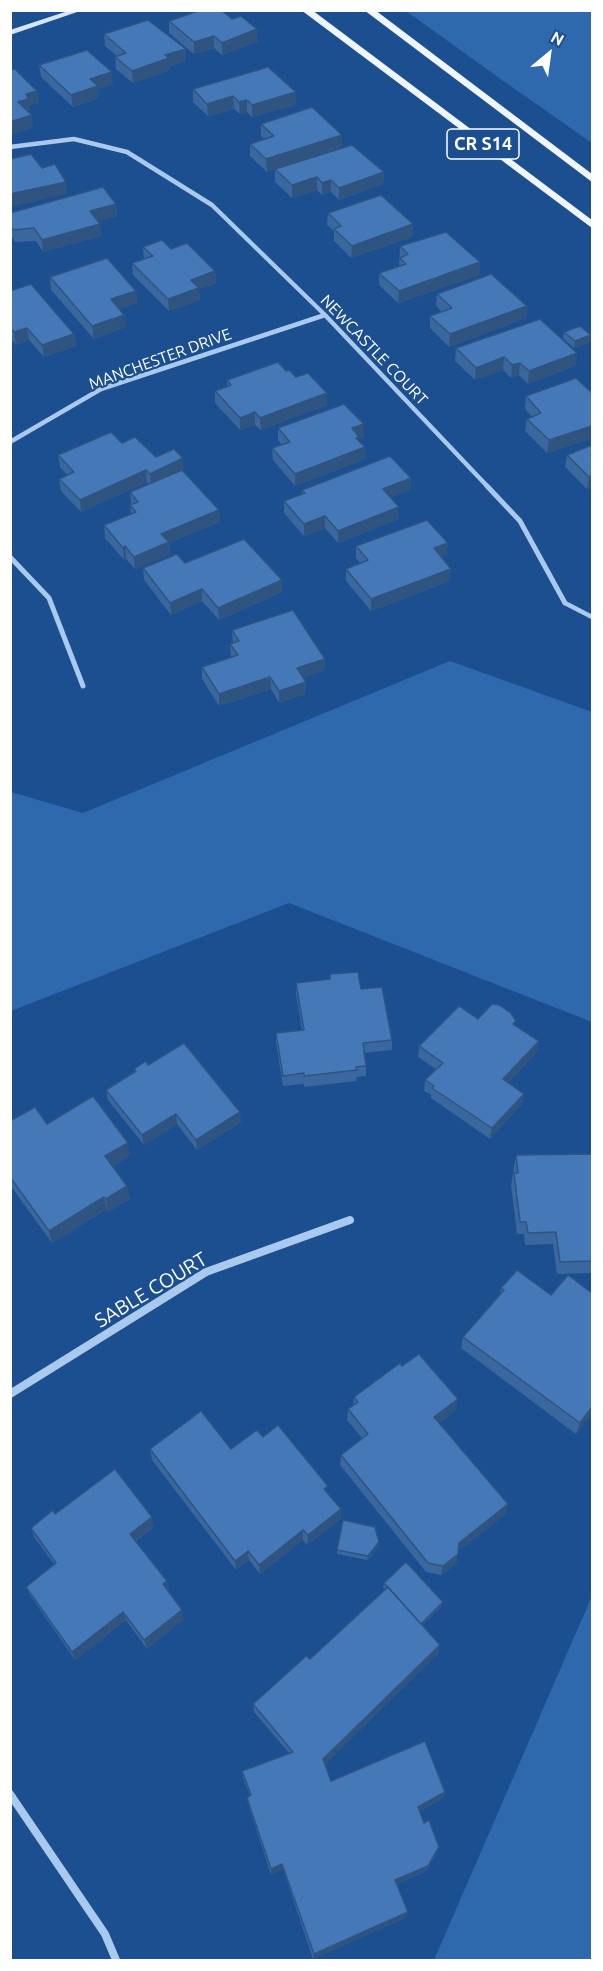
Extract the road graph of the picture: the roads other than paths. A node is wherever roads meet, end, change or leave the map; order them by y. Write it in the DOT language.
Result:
graph roads {
  1 [pos="80,10"];
  2 [pos="305,10"];
  3 [pos="368,10"];
  4 [pos="10,33"];
  5 [pos="10,147"];
  6 [pos="592,179"];
  7 [pos="592,225"];
  8 [pos="325,315"];
  9 [pos="10,442"];
  10 [pos="10,557"];
  11 [pos="565,603"];
  12 [pos="592,617"];
  13 [pos="83,686"];
  14 [pos="350,1220"];
  15 [pos="10,1394"];
  16 [pos="10,1794"];
  17 [pos="116,1960"];
  1 -- 4 [label="main road"];
  2 -- 7 [label="main road, CR S14"];
  3 -- 6 [label="main road"];
  5 -- 8 [label="street, NEWCASTLE COURT"];
  8 -- 9 [label="street, MANCHESTER DRIVE"];
  8 -- 11 [label="street, NEWCASTLE COURT"];
  10 -- 13 [label="street"];
  11 -- 12 [label="lane"];
  14 -- 15 [label="street, SABLE COURT"];
  16 -- 17 [label="street"];
}
